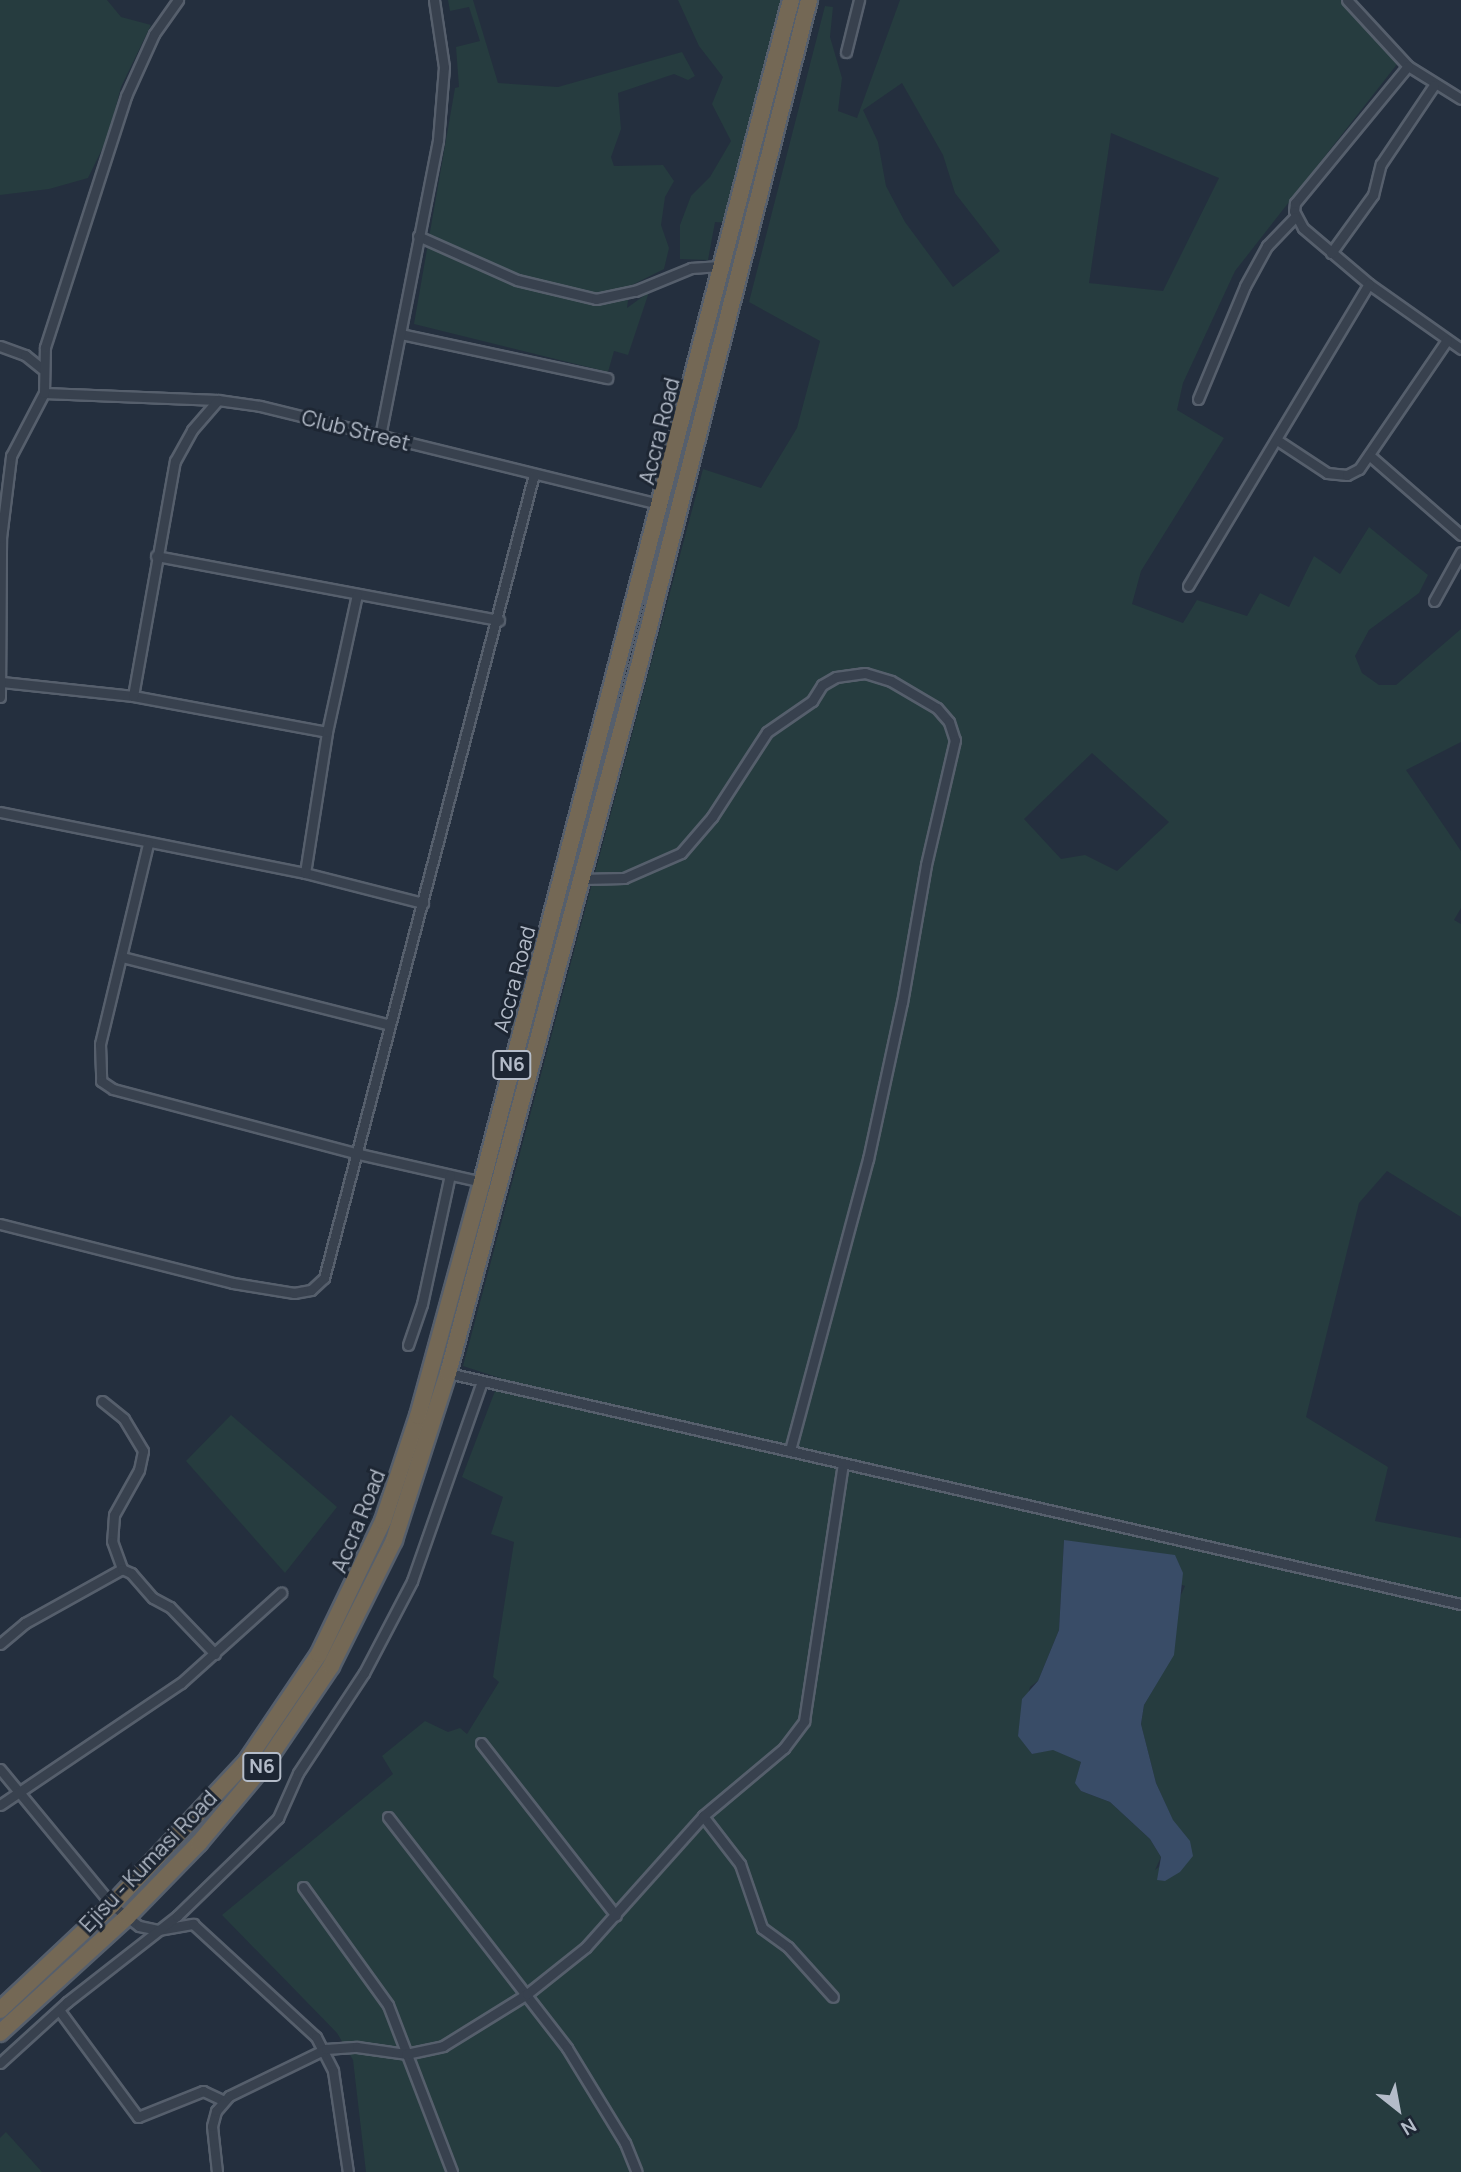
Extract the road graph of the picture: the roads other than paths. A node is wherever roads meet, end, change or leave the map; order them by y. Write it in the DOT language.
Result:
graph roads {
  1 [pos="178,0"];
  2 [pos="434,0"];
  3 [pos="791,0"];
  4 [pos="809,0"];
  5 [pos="859,0"];
  6 [pos="1347,0"];
  7 [pos="846,52"];
  8 [pos="1408,66"];
  9 [pos="1434,85"];
  10 [pos="1461,99"];
  11 [pos="1295,217"];
  12 [pos="418,236"];
  13 [pos="1331,253"];
  14 [pos="720,266"];
  15 [pos="1369,284"];
  16 [pos="401,334"];
  17 [pos="1447,340"];
  18 [pos="0,346"];
  19 [pos="1461,349"];
  20 [pos="42,369"];
  21 [pos="607,378"];
  22 [pos="44,393"];
  23 [pos="1198,399"];
  24 [pos="218,400"];
  25 [pos="380,436"];
  26 [pos="1277,440"];
  27 [pos="1369,455"];
  28 [pos="534,474"];
  29 [pos="662,505"];
  30 [pos="1461,535"];
  31 [pos="1461,552"];
  32 [pos="156,556"];
  33 [pos="1188,586"];
  34 [pos="357,594"];
  35 [pos="1434,601"];
  36 [pos="499,620"];
  37 [pos="2,682"];
  38 [pos="133,696"];
  39 [pos="0,697"];
  40 [pos="327,732"];
  41 [pos="0,812"];
  42 [pos="148,844"];
  43 [pos="305,873"];
  44 [pos="581,879"];
  45 [pos="423,903"];
  46 [pos="122,957"];
  47 [pos="390,1025"];
  48 [pos="359,1154"];
  49 [pos="450,1175"];
  50 [pos="482,1182"];
  51 [pos="0,1224"];
  52 [pos="408,1345"];
  53 [pos="448,1373"];
  54 [pos="482,1381"];
  55 [pos="102,1401"];
  56 [pos="430,1436"];
  57 [pos="790,1451"];
  58 [pos="843,1464"];
  59 [pos="122,1569"];
  60 [pos="281,1593"];
  61 [pos="1461,1604"];
  62 [pos="0,1644"];
  63 [pos="215,1654"];
  64 [pos="481,1743"];
  65 [pos="0,1769"];
  66 [pos="19,1792"];
  67 [pos="0,1805"];
  68 [pos="703,1816"];
  69 [pos="388,1817"];
  70 [pos="303,1887"];
  71 [pos="112,1905"];
  72 [pos="616,1916"];
  73 [pos="127,1917"];
  74 [pos="158,1930"];
  75 [pos="527,1994"];
  76 [pos="833,1997"];
  77 [pos="0,2010"];
  78 [pos="58,2010"];
  79 [pos="0,2033"];
  80 [pos="326,2049"];
  81 [pos="406,2054"];
  82 [pos="0,2063"];
  83 [pos="225,2101"];
  84 [pos="217,2172"];
  85 [pos="348,2172"];
  86 [pos="452,2172"];
  87 [pos="637,2172"];
  1 -- 20 [label="street"];
  2 -- 12 [label="street"];
  3 -- 14 [label="highway, Accra Road / N6"];
  4 -- 44 [label="highway, Accra Road / N6"];
  5 -- 7 [label="street"];
  6 -- 8 [label="street"];
  8 -- 9 [label="street"];
  8 -- 11 [label="street"];
  9 -- 10 [label="street"];
  9 -- 13 [label="street"];
  11 -- 13 [label="street"];
  11 -- 23 [label="street"];
  12 -- 14 [label="street"];
  12 -- 16 [label="street"];
  13 -- 15 [label="street"];
  14 -- 29 [label="highway, Accra Road / N6"];
  15 -- 17 [label="street"];
  15 -- 26 [label="street"];
  16 -- 21 [label="street"];
  16 -- 25 [label="street"];
  17 -- 19 [label="street"];
  17 -- 27 [label="street"];
  18 -- 20 [label="street"];
  20 -- 22 [label="street"];
  22 -- 24 [label="street, Club Street"];
  22 -- 37 [label="street"];
  24 -- 25 [label="street, Club Street"];
  24 -- 32 [label="street"];
  25 -- 28 [label="street, Club Street"];
  26 -- 27 [label="street"];
  26 -- 33 [label="street"];
  27 -- 30 [label="street"];
  28 -- 29 [label="street, Club Street"];
  28 -- 36 [label="street"];
  29 -- 50 [label="highway, Accra Road / N6"];
  31 -- 35 [label="street"];
  32 -- 34 [label="street"];
  32 -- 38 [label="street"];
  34 -- 36 [label="street"];
  34 -- 40 [label="street"];
  36 -- 45 [label="street"];
  37 -- 38 [label="street"];
  37 -- 39 [label="street"];
  38 -- 40 [label="street"];
  40 -- 43 [label="street"];
  41 -- 42 [label="street"];
  42 -- 43 [label="street"];
  42 -- 46 [label="street"];
  43 -- 45 [label="street"];
  44 -- 53 [label="highway, Accra Road / N6"];
  44 -- 57 [label="street"];
  45 -- 47 [label="street"];
  46 -- 47 [label="street"];
  46 -- 48 [label="street"];
  47 -- 48 [label="street"];
  48 -- 49 [label="street"];
  48 -- 51 [label="street"];
  49 -- 50 [label="street"];
  49 -- 52 [label="street"];
  50 -- 71 [label="highway, Accra Road / N6"];
  53 -- 54 [label="street"];
  53 -- 56 [label="highway, Accra Road / N6"];
  54 -- 57 [label="street"];
  54 -- 74 [label="street"];
  55 -- 59 [label="street"];
  56 -- 73 [label="highway, Ejisu - Kumasi Road / N6"];
  57 -- 58 [label="street"];
  58 -- 61 [label="street"];
  58 -- 68 [label="street"];
  59 -- 62 [label="street"];
  59 -- 63 [label="street"];
  60 -- 63 [label="street"];
  63 -- 66 [label="street"];
  64 -- 72 [label="street"];
  65 -- 66 [label="street"];
  66 -- 67 [label="street"];
  66 -- 71 [label="street"];
  68 -- 72 [label="street"];
  68 -- 76 [label="street"];
  69 -- 75 [label="street"];
  70 -- 81 [label="street"];
  71 -- 73 [label="street"];
  71 -- 77 [label="highway, Accra Road / N6"];
  72 -- 75 [label="street"];
  73 -- 74 [label="street"];
  73 -- 79 [label="highway, Ejisu - Kumasi Road / N6"];
  74 -- 78 [label="street"];
  74 -- 80 [label="street"];
  75 -- 81 [label="street"];
  75 -- 87 [label="street"];
  78 -- 82 [label="street"];
  78 -- 83 [label="street"];
  80 -- 81 [label="street"];
  80 -- 83 [label="street"];
  80 -- 85 [label="street"];
  81 -- 86 [label="street"];
  83 -- 84 [label="street"];
}
